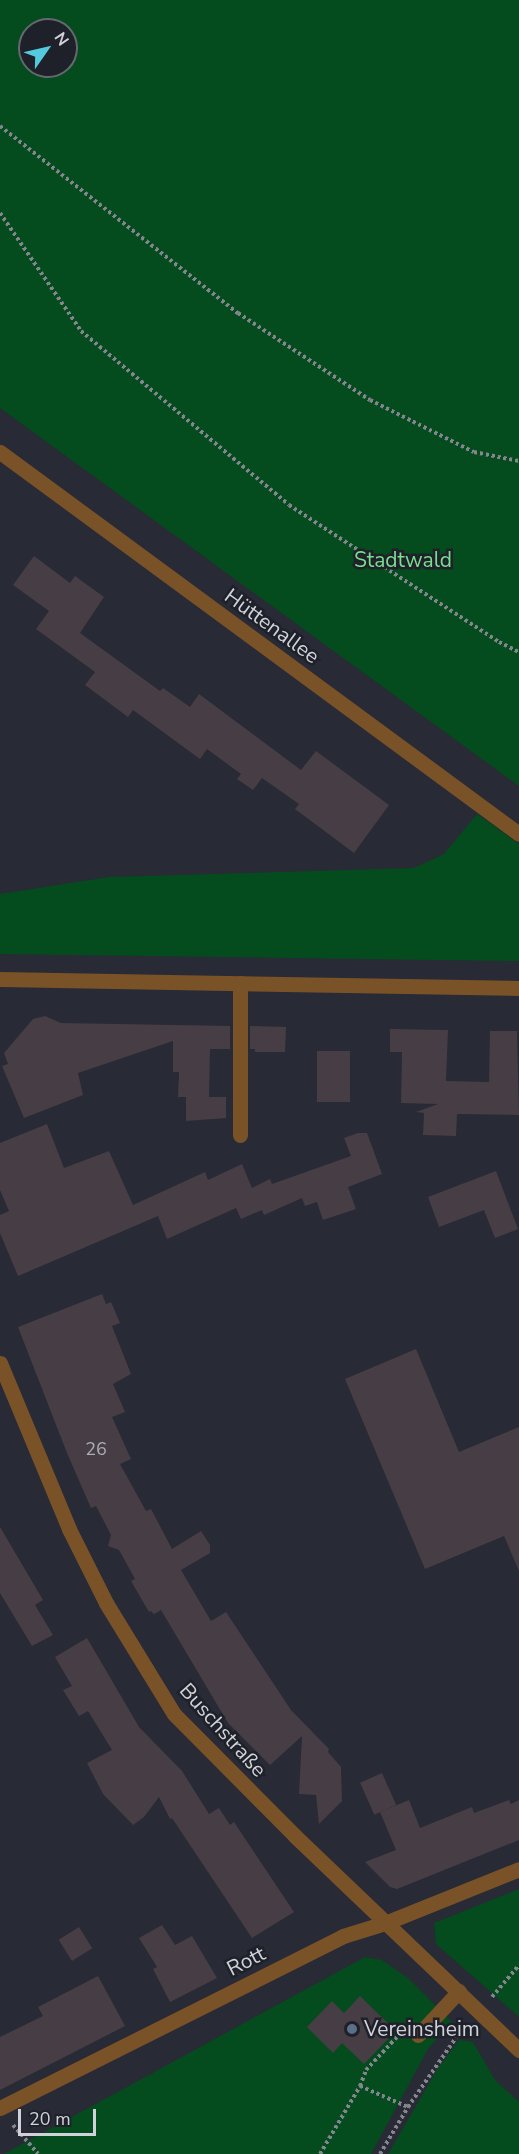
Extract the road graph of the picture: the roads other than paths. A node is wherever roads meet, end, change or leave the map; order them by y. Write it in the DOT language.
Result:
graph roads {
  1 [pos="0,452"];
  2 [pos="519,834"];
  3 [pos="0,979"];
  4 [pos="240,984"];
  5 [pos="519,988"];
  6 [pos="240,1135"];
  7 [pos="0,1363"];
  8 [pos="519,1869"];
  9 [pos="385,1923"];
  10 [pos="459,1991"];
  11 [pos="418,2035"];
  12 [pos="519,2050"];
  13 [pos="4,2113"];
  1 -- 2 [label="street, Hüttenallee"];
  3 -- 4 [label="street"];
  4 -- 5 [label="street"];
  4 -- 6 [label="street"];
  7 -- 9 [label="street, Buschstraße"];
  8 -- 9 [label="street, Rott"];
  9 -- 10 [label="street, Buschstraße"];
  9 -- 13 [label="street, Rott"];
  10 -- 11 [label="street"];
  10 -- 12 [label="street, Buschstraße"];
}
